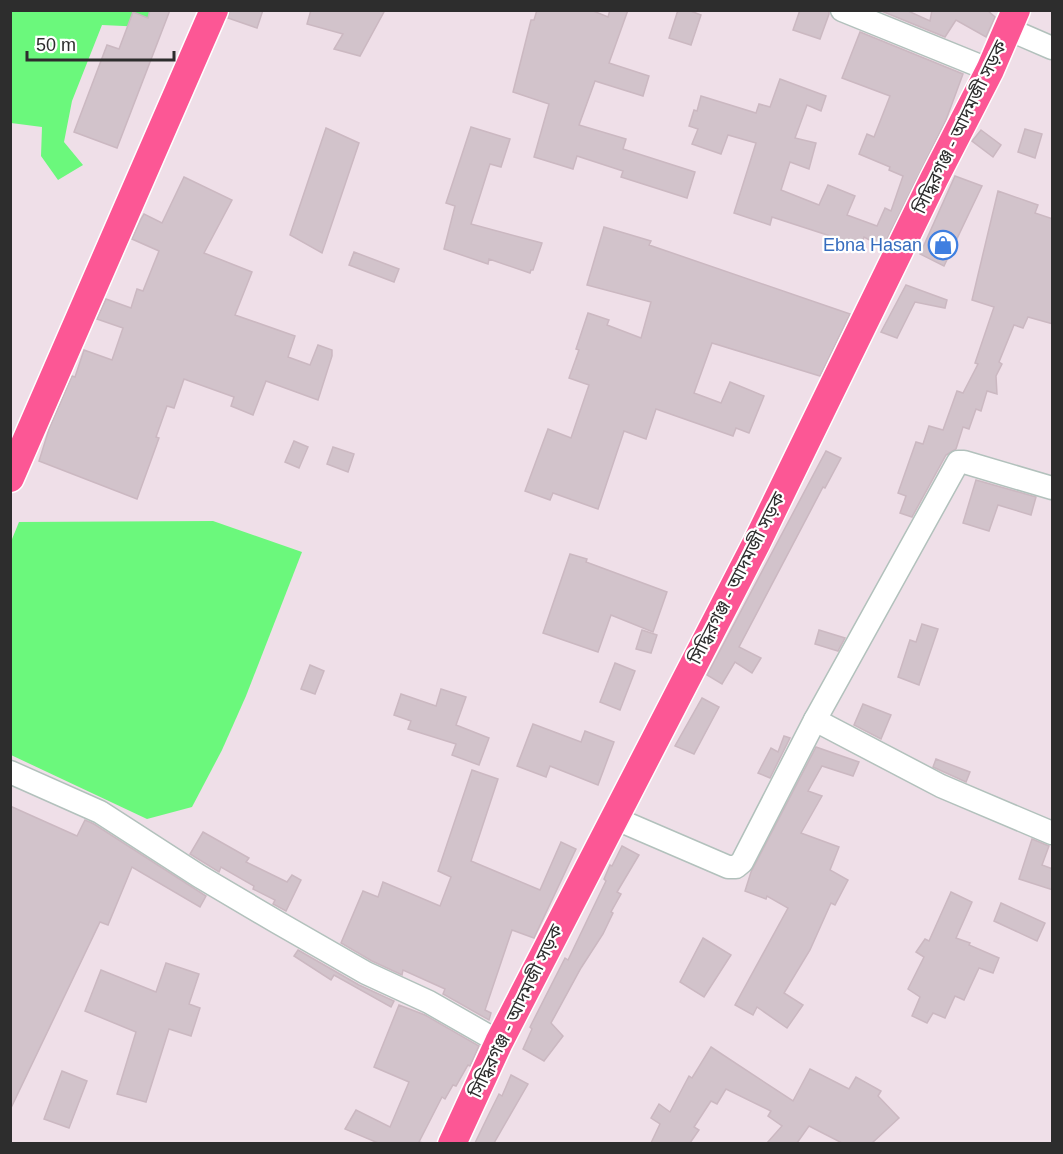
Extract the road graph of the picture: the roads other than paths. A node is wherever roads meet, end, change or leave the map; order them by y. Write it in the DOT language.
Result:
graph roads {
  1 [pos="214,10"];
  2 [pos="842,10"];
  3 [pos="1012,20"];
  4 [pos="1053,48"];
  5 [pos="990,70"];
  6 [pos="10,478"];
  7 [pos="1053,488"];
  8 [pos="815,720"];
  9 [pos="10,772"];
  10 [pos="614,818"];
  11 [pos="1053,833"];
  12 [pos="499,1042"];
  13 [pos="452,1143"];
  1 -- 6 [label="main road"];
  2 -- 5 [label="street"];
  3 -- 4 [label="street"];
  3 -- 5 [label="main road, সিদ্ধিরগঞ্জ - আদমজী সড়ক"];
  5 -- 10 [label="main road, সিদ্ধিরগঞ্জ - আদমজী সড়ক"];
  7 -- 8 [label="street"];
  8 -- 10 [label="street"];
  8 -- 11 [label="street"];
  9 -- 12 [label="street"];
  10 -- 12 [label="main road, সিদ্ধিরগঞ্জ - আদমজী সড়ক"];
  12 -- 13 [label="main road, সিদ্ধিরগঞ্জ - আদমজী সড়ক"];
}
